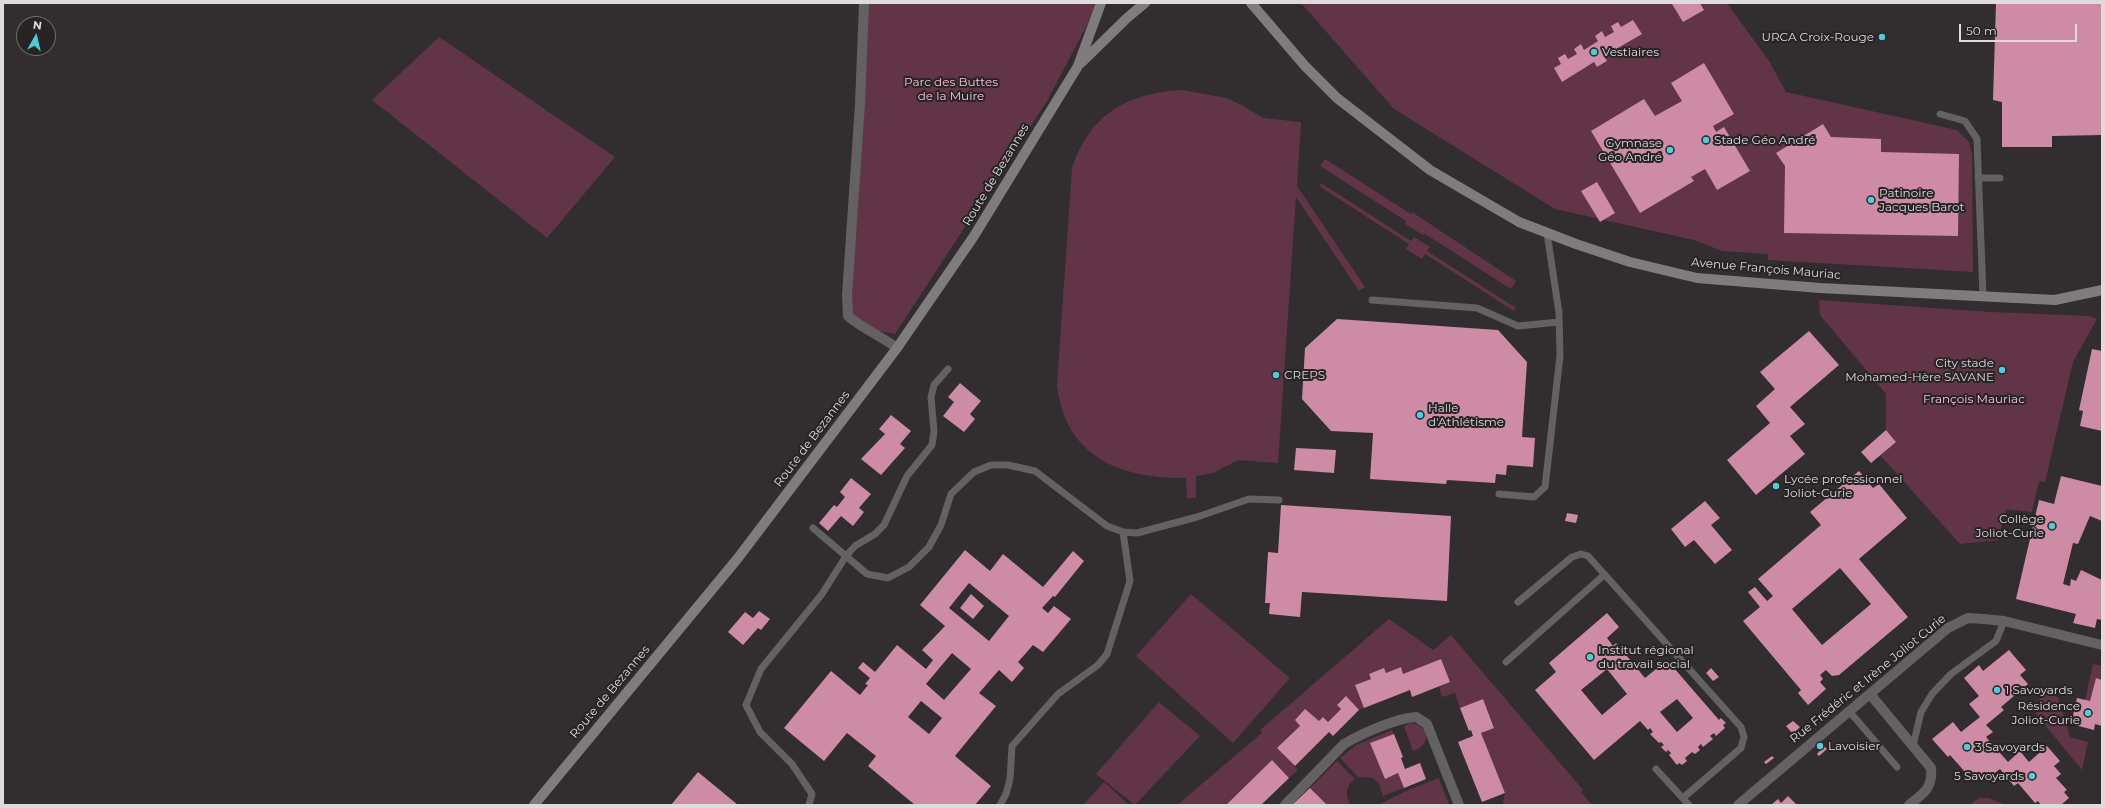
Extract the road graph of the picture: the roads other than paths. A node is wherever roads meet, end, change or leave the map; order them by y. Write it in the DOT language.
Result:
graph roads {
  1 [pos="864,3"];
  2 [pos="1101,3"];
  3 [pos="1145,3"];
  4 [pos="1251,3"];
  5 [pos="1078,66"];
  6 [pos="1940,114"];
  7 [pos="1978,178"];
  8 [pos="2000,178"];
  9 [pos="1547,233"];
  10 [pos="2102,290"];
  11 [pos="1983,296"];
  12 [pos="1372,300"];
  13 [pos="1559,322"];
  14 [pos="897,348"];
  15 [pos="948,369"];
  16 [pos="1499,494"];
  17 [pos="1279,500"];
  18 [pos="813,528"];
  19 [pos="1123,532"];
  20 [pos="846,556"];
  21 [pos="1604,575"];
  22 [pos="1518,602"];
  23 [pos="2004,622"];
  24 [pos="2102,645"];
  25 [pos="1506,662"];
  26 [pos="1870,694"];
  27 [pos="1849,711"];
  28 [pos="1913,746"];
  29 [pos="1897,767"];
  30 [pos="1656,769"];
  31 [pos="1683,798"];
  32 [pos="534,805"];
  33 [pos="809,805"];
  34 [pos="1000,805"];
  35 [pos="1285,805"];
  36 [pos="1459,805"];
  37 [pos="1689,805"];
  38 [pos="1738,805"];
  39 [pos="1909,805"];
  1 -- 14 [label="street"];
  2 -- 5 [label="street, Route de Bezannes"];
  3 -- 5 [label="street, Route de Bezannes"];
  4 -- 9 [label="street, Avenue François Mauriac"];
  5 -- 14 [label="street, Route de Bezannes"];
  6 -- 7 [label="lane"];
  7 -- 8 [label="lane"];
  7 -- 11 [label="lane"];
  9 -- 11 [label="street, Avenue François Mauriac"];
  9 -- 13 [label="lane"];
  10 -- 11 [label="street, Avenue François Mauriac"];
  12 -- 13 [label="lane"];
  13 -- 16 [label="lane"];
  14 -- 32 [label="street, Route de Bezannes"];
  15 -- 20 [label="lane"];
  17 -- 19 [label="lane"];
  18 -- 20 [label="lane"];
  19 -- 20 [label="lane"];
  19 -- 34 [label="lane"];
  20 -- 33 [label="lane"];
  21 -- 22 [label="lane"];
  21 -- 25 [label="lane"];
  21 -- 31 [label="lane"];
  23 -- 24 [label="street, Rue Frédéric et Irène Joliot Curie"];
  23 -- 26 [label="street, Rue Frédéric et Irène Joliot Curie"];
  23 -- 28 [label="lane"];
  26 -- 27 [label="street, Rue Frédéric et Irène Joliot Curie"];
  26 -- 28 [label="street"];
  27 -- 29 [label="lane"];
  27 -- 38 [label="street, Rue Frédéric et Irène Joliot Curie"];
  28 -- 39 [label="street"];
  30 -- 31 [label="lane"];
  31 -- 37 [label="lane"];
  35 -- 36 [label="street"];
}
